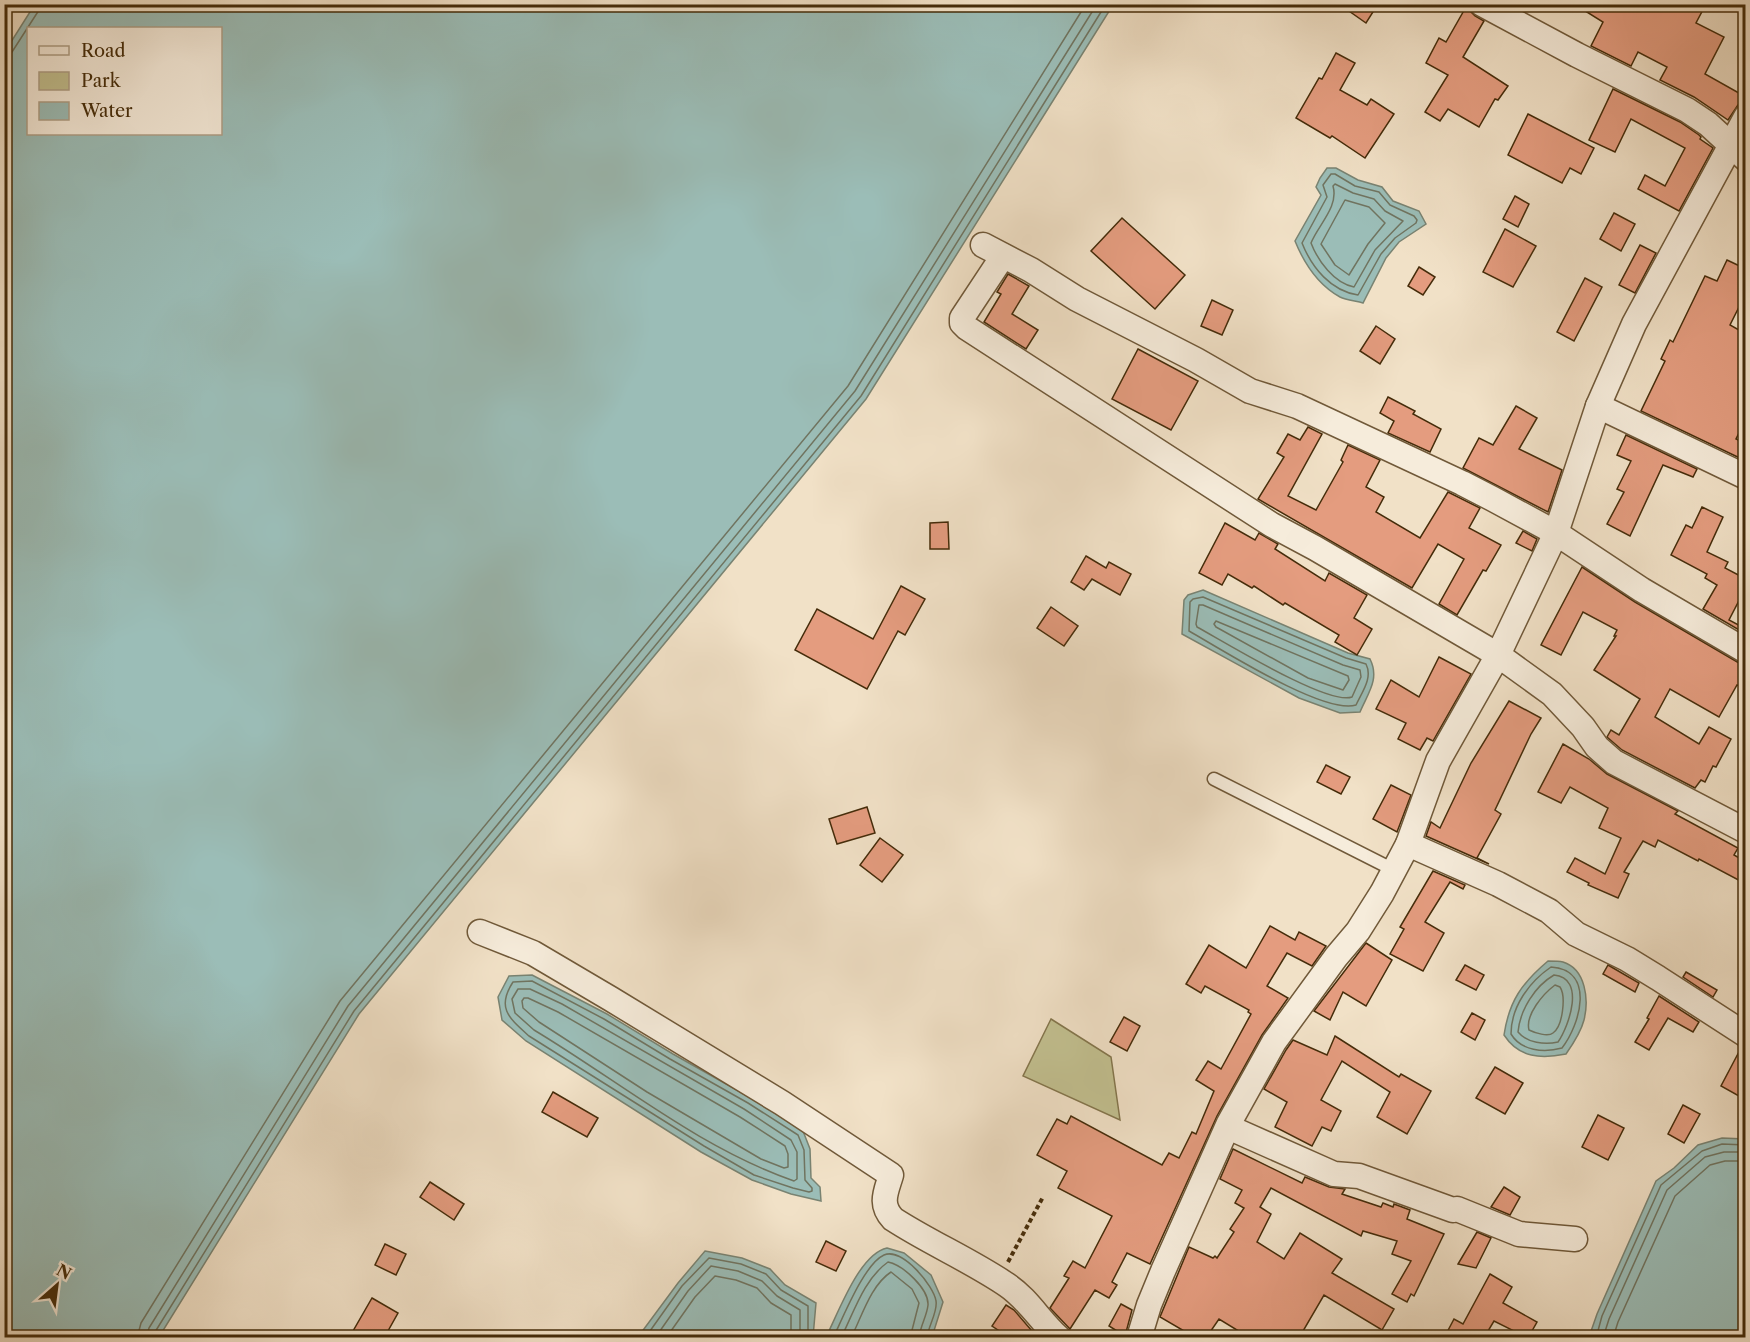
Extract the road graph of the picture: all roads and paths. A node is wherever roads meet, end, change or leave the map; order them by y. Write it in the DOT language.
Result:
graph roads {
  1 [pos="1482,4"];
  2 [pos="1746,117"];
  3 [pos="1738,152"];
  4 [pos="1598,406"];
  5 [pos="1746,477"];
  6 [pos="1556,533"];
  7 [pos="1746,651"];
  8 [pos="1498,655"];
  9 [pos="1214,778"];
  10 [pos="1746,831"];
  11 [pos="1408,844"];
  12 [pos="1394,870"];
  13 [pos="480,932"];
  14 [pos="1746,1035"];
  15 [pos="1228,1127"];
  16 [pos="1043,1197"];
  17 [pos="1575,1239"];
  18 [pos="999,1280"];
  19 [pos="1059,1338"];
  20 [pos="1139,1338"];
  1 -- 3 [label="street"];
  2 -- 3 [label="street"];
  3 -- 4 [label="street"];
  4 -- 5 [label="street"];
  4 -- 6 [label="street"];
  6 -- 7 [label="street"];
  6 -- 8 [label="street"];
  6 -- 8 [label="street"];
  8 -- 10 [label="street"];
  8 -- 11 [label="street"];
  9 -- 12 [label="lane"];
  11 -- 12 [label="street"];
  11 -- 14 [label="street"];
  12 -- 15 [label="street"];
  13 -- 18 [label="street"];
  15 -- 17 [label="street"];
  15 -- 20 [label="street"];
  16 -- 18 [label="path"];
  18 -- 19 [label="street"];
}
